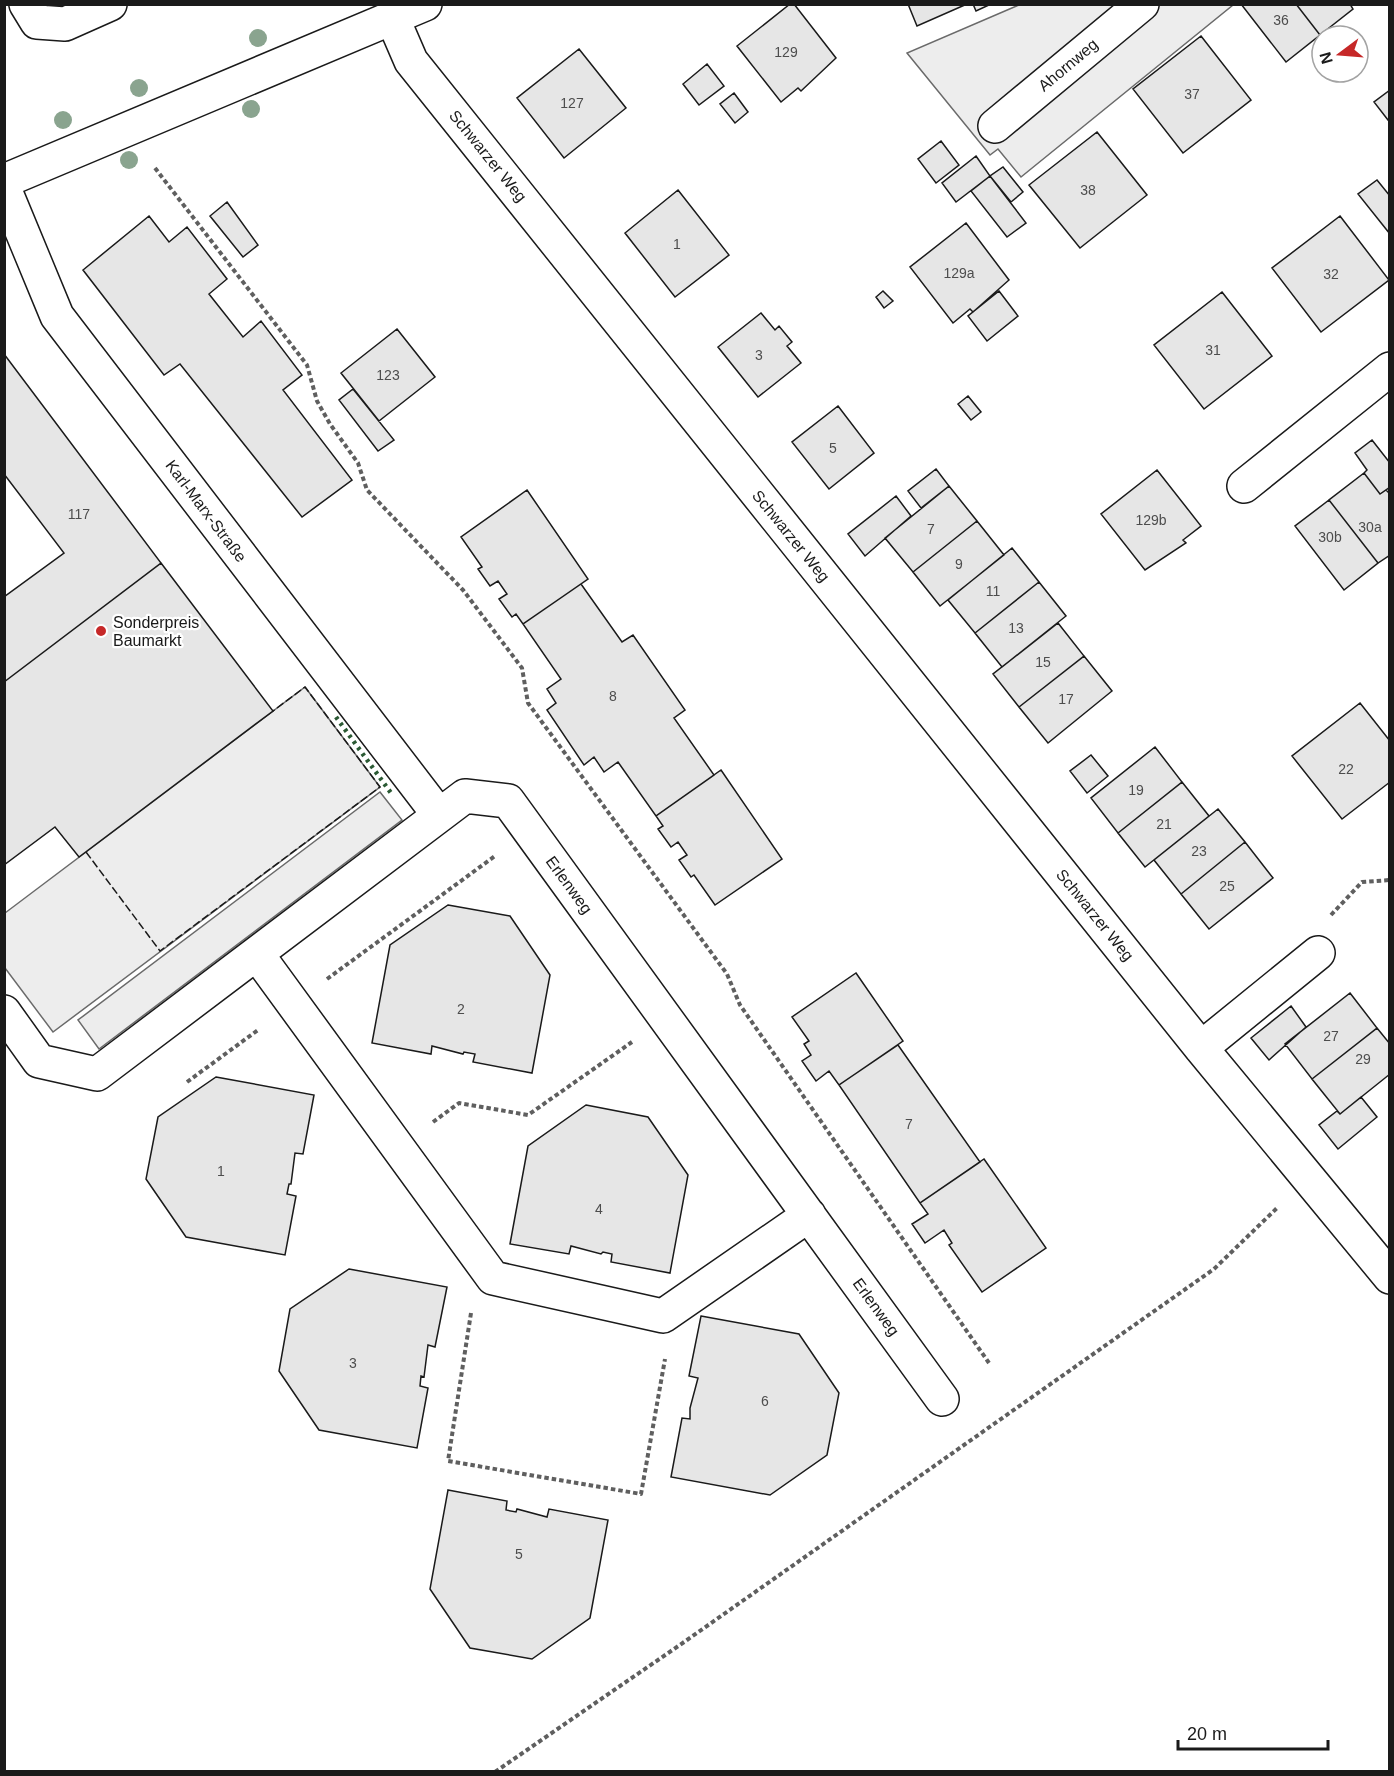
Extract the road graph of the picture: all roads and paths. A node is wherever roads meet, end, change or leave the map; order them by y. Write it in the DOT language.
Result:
graph roads {
  1 [pos="26,4"];
  2 [pos="110,4"];
  3 [pos="425,4"];
  4 [pos="1142,4"];
  5 [pos="392,17"];
  6 [pos="995,126"];
  7 [pos="155,168"];
  8 [pos="4,181"];
  9 [pos="4,188"];
  10 [pos="16,251"];
  11 [pos="1389,369"];
  12 [pos="1244,486"];
  13 [pos="439,815"];
  14 [pos="530,830"];
  15 [pos="1389,880"];
  16 [pos="1318,953"];
  17 [pos="257,954"];
  18 [pos="294,1004"];
  19 [pos="4,1012"];
  20 [pos="666,1018"];
  21 [pos="1201,1048"];
  22 [pos="187,1082"];
  23 [pos="398,1147"];
  24 [pos="1312,1184"];
  25 [pos="809,1215"];
  26 [pos="1389,1277"];
  27 [pos="493,1278"];
  28 [pos="663,1316"];
  29 [pos="989,1364"];
  30 [pos="942,1398"];
  31 [pos="495,1772"];
  1 -- 2 [label="street"];
  3 -- 5 [label="street"];
  4 -- 6 [label="street, Ahornweg"];
  5 -- 8 [label="street"];
  5 -- 21 [label="street, Schwarzer Weg"];
  7 -- 29 [label="path"];
  9 -- 10 [label="street, Karl-Marx-Straße"];
  10 -- 13 [label="street, Karl-Marx-Straße"];
  11 -- 12 [label="street"];
  13 -- 14 [label="street, Erlenweg"];
  13 -- 17 [label="street, Erlenweg"];
  14 -- 18 [label="path"];
  14 -- 20 [label="street, Erlenweg"];
  15 -- 16 [label="path"];
  16 -- 21 [label="street"];
  17 -- 18 [label="street"];
  17 -- 19 [label="street, Erlenweg"];
  18 -- 22 [label="path"];
  18 -- 23 [label="street"];
  20 -- 23 [label="path"];
  20 -- 25 [label="street, Erlenweg"];
  21 -- 24 [label="street, Schwarzer Weg"];
  23 -- 27 [label="street"];
  24 -- 26 [label="street, Schwarzer Weg"];
  24 -- 31 [label="path"];
  25 -- 28 [label="street"];
  25 -- 30 [label="street, Erlenweg"];
  27 -- 28 [label="street"];
  27 -- 28 [label="path"];
}
